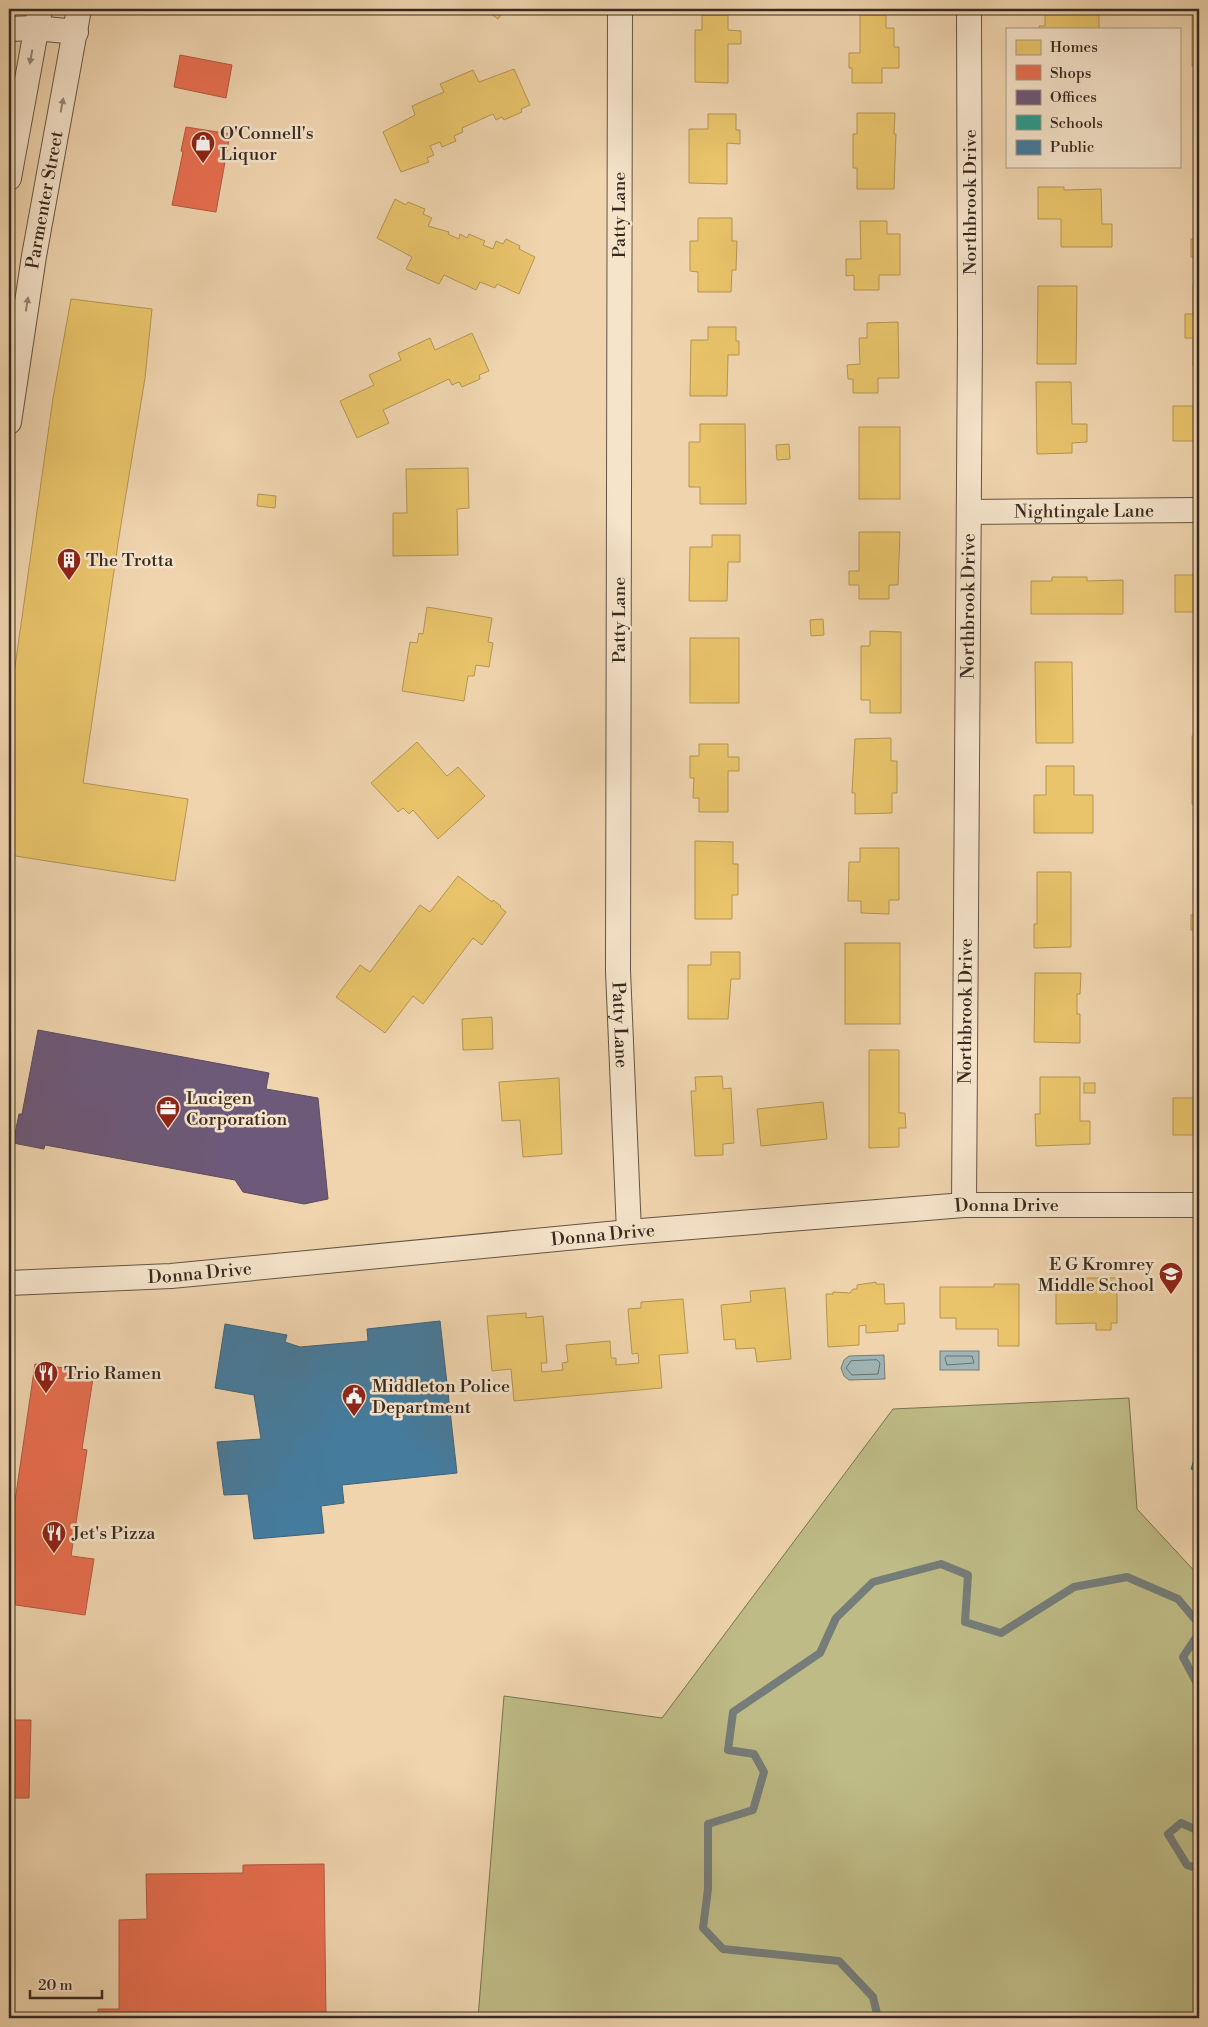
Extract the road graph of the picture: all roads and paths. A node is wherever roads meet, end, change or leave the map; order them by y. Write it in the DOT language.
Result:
graph roads {
  1 [pos="80,9"];
  2 [pos="620,9"];
  3 [pos="969,9"];
  4 [pos="38,19"];
  5 [pos="9,29"];
  6 [pos="76,32"];
  7 [pos="9,178"];
  8 [pos="9,422"];
  9 [pos="1199,510"];
  10 [pos="969,512"];
  11 [pos="964,1205"];
  12 [pos="1199,1205"];
  13 [pos="629,1232"];
  14 [pos="9,1283"];
  1 -- 6 [label="street, Parmenter Street"];
  2 -- 13 [label="street, Patty Lane"];
  3 -- 10 [label="street, Northbrook Drive"];
  4 -- 5 [label="street"];
  4 -- 6 [label="street"];
  4 -- 7 [label="street, one-way"];
  8 -- 6 [label="street, Parmenter Street, one-way"];
  9 -- 10 [label="street, Nightingale Lane"];
  10 -- 11 [label="street, Northbrook Drive"];
  11 -- 12 [label="street, Donna Drive"];
  11 -- 13 [label="street, Donna Drive"];
  13 -- 14 [label="street, Donna Drive"];
}
